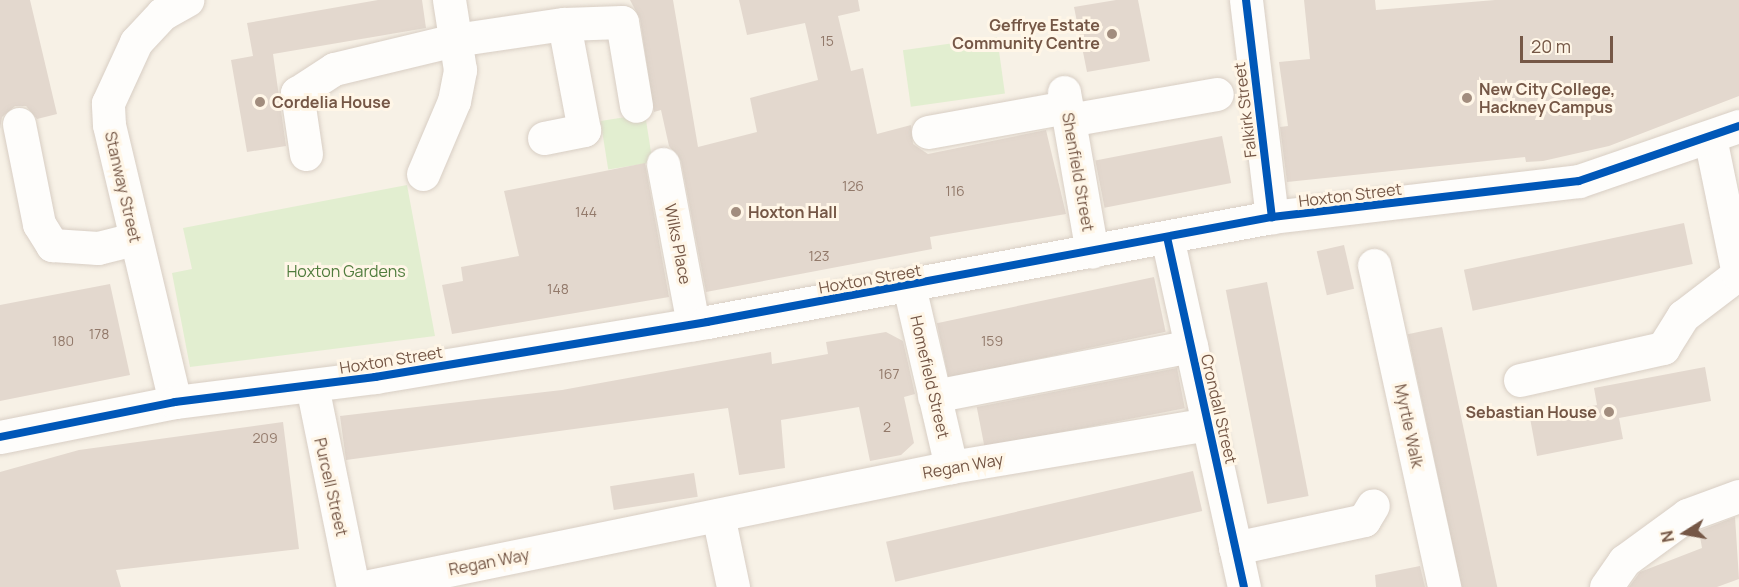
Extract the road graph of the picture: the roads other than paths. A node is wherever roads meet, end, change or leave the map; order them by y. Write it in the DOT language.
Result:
graph roads {
  1 [pos="188,0"];
  2 [pos="449,0"];
  3 [pos="1246,0"];
  4 [pos="564,24"];
  5 [pos="455,40"];
  6 [pos="1216,94"];
  7 [pos="636,106"];
  8 [pos="1067,106"];
  9 [pos="19,124"];
  10 [pos="928,132"];
  11 [pos="1724,132"];
  12 [pos="544,138"];
  13 [pos="306,154"];
  14 [pos="663,164"];
  15 [pos="423,174"];
  16 [pos="1272,218"];
  17 [pos="1167,237"];
  18 [pos="135,239"];
  19 [pos="1092,252"];
  20 [pos="1374,265"];
  21 [pos="909,286"];
  22 [pos="693,324"];
  23 [pos="1191,346"];
  24 [pos="1520,380"];
  25 [pos="312,386"];
  26 [pos="934,396"];
  27 [pos="175,402"];
  28 [pos="1208,424"];
  29 [pos="0,437"];
  30 [pos="951,467"];
  31 [pos="1739,496"];
  32 [pos="1373,505"];
  33 [pos="718,515"];
  34 [pos="1235,548"];
  35 [pos="354,587"];
  36 [pos="365,587"];
  37 [pos="733,587"];
  38 [pos="1244,587"];
  39 [pos="1444,587"];
  40 [pos="1606,587"];
  1 -- 18 [label="street, Stanway Street"];
  2 -- 5 [label="street"];
  3 -- 16 [label="street, Falkirk Street"];
  4 -- 5 [label="street"];
  4 -- 7 [label="street"];
  4 -- 12 [label="street"];
  5 -- 13 [label="street"];
  5 -- 15 [label="street"];
  6 -- 8 [label="street"];
  8 -- 10 [label="street"];
  8 -- 19 [label="street, Shenfield Street"];
  9 -- 18 [label="street"];
  11 -- 16 [label="street, Hoxton Street"];
  11 -- 24 [label="street"];
  14 -- 22 [label="street, Wilks Place"];
  16 -- 17 [label="street, Hoxton Street"];
  17 -- 19 [label="street, Hoxton Street"];
  17 -- 23 [label="street, Crondall Street"];
  18 -- 27 [label="street, Stanway Street"];
  19 -- 21 [label="street, Hoxton Street"];
  20 -- 39 [label="street, Myrtle Walk"];
  21 -- 22 [label="street, Hoxton Street"];
  21 -- 26 [label="street, Homefield Street"];
  22 -- 25 [label="street, Hoxton Street"];
  23 -- 26 [label="street"];
  23 -- 28 [label="street, Crondall Street"];
  25 -- 27 [label="street, Hoxton Street"];
  25 -- 35 [label="street, Purcell Street"];
  26 -- 30 [label="street, Homefield Street"];
  27 -- 29 [label="street, Hoxton Street"];
  28 -- 30 [label="street, Regan Way"];
  28 -- 34 [label="street, Crondall Street"];
  30 -- 33 [label="street, Regan Way"];
  31 -- 40 [label="street"];
  32 -- 34 [label="street"];
  33 -- 36 [label="street, Regan Way"];
  33 -- 37 [label="street"];
  34 -- 38 [label="street, Crondall Street"];
}
